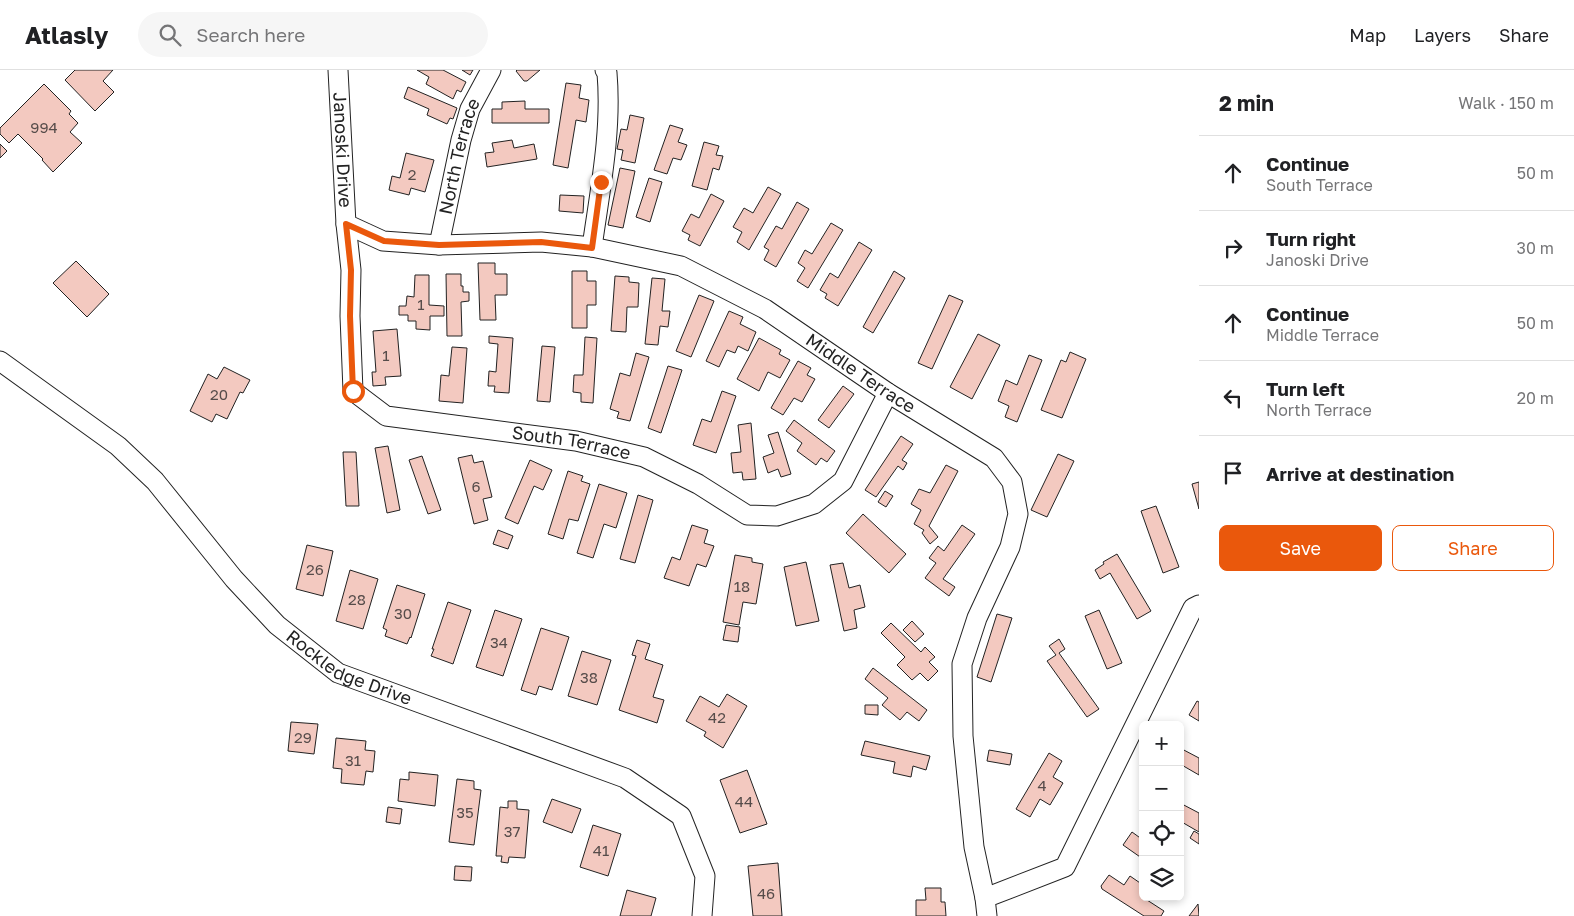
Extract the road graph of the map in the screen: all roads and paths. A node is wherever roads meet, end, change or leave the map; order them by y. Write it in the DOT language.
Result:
graph roads {
  1 [pos="338,70"];
  2 [pos="490,70"];
  3 [pos="605,70"];
  4 [pos="346,224"];
  5 [pos="439,245"];
  6 [pos="592,248"];
  7 [pos="0,361"];
  8 [pos="888,393"];
  9 [pos="1199,605"];
  10 [pos="986,907"];
  11 [pos="702,916"];
  1 -- 4 [label="street, Janoski Drive"];
  2 -- 5 [label="street, North Terrace"];
  3 -- 6 [label="street"];
  4 -- 5 [label="street, Janoski Drive"];
  4 -- 8 [label="street, South Terrace"];
  5 -- 6 [label="street, Middle Terrace"];
  6 -- 8 [label="street, Middle Terrace"];
  7 -- 11 [label="street, Rockledge Drive"];
  8 -- 10 [label="street, Middle Terrace"];
  9 -- 10 [label="street"];
}
